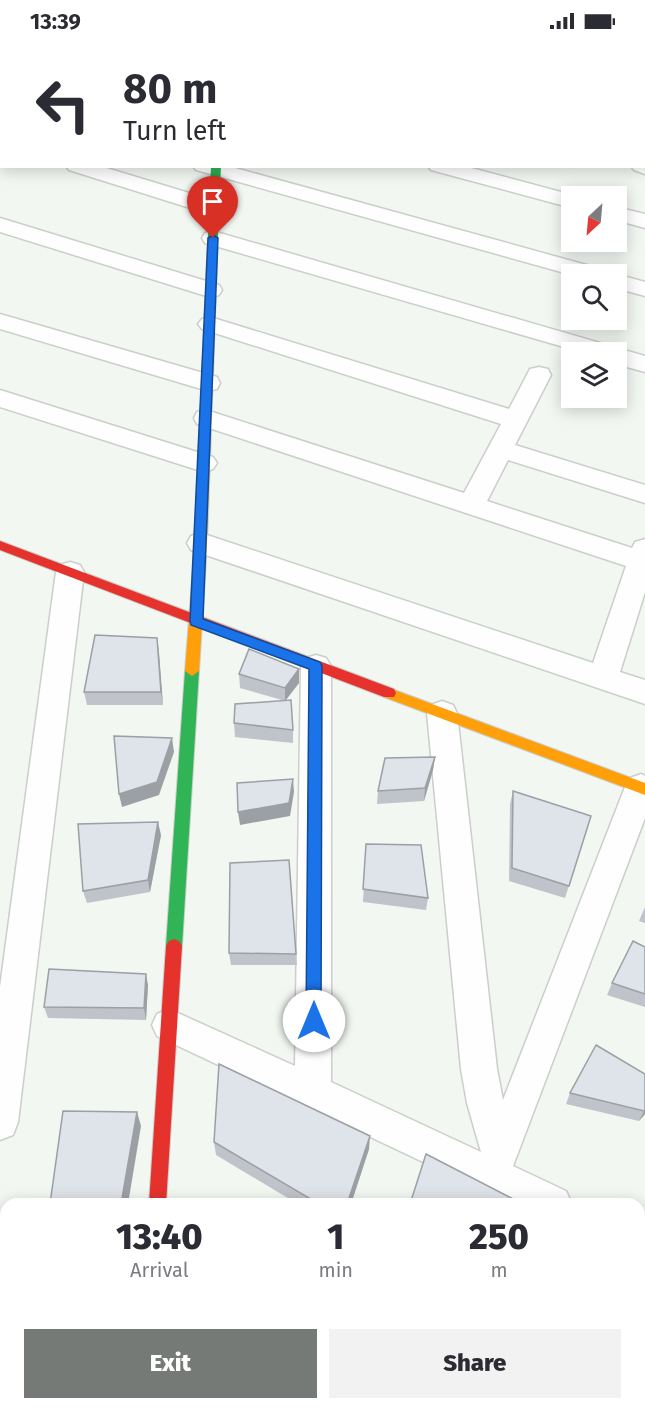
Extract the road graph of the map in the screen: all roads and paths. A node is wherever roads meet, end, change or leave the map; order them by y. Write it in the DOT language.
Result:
graph roads {
  1 [pos="83,168"];
  2 [pos="211,168"];
  3 [pos="445,168"];
  4 [pos="561,199"];
  5 [pos="214,208"];
  6 [pos="627,216"];
  7 [pos="645,221"];
  8 [pos="0,225"];
  9 [pos="213,238"];
  10 [pos="561,265"];
  11 [pos="627,284"];
  12 [pos="645,289"];
  13 [pos="211,290"];
  14 [pos="0,321"];
  15 [pos="210,324"];
  16 [pos="572,342"];
  17 [pos="627,359"];
  18 [pos="645,364"];
  19 [pos="539,375"];
  20 [pos="208,383"];
  21 [pos="0,398"];
  22 [pos="206,418"];
  23 [pos="516,420"];
  24 [pos="500,449"];
  25 [pos="204,463"];
  26 [pos="645,494"];
  27 [pos="471,506"];
  28 [pos="201,543"];
  29 [pos="0,545"];
  30 [pos="643,555"];
  31 [pos="70,572"];
  32 [pos="196,621"];
  33 [pos="316,666"];
  34 [pos="603,678"];
  35 [pos="645,692"];
  36 [pos="442,713"];
  37 [pos="643,788"];
  38 [pos="169,1025"];
  39 [pos="313,1092"];
  40 [pos="0,1122"];
  41 [pos="496,1164"];
  42 [pos="157,1198"];
  43 [pos="544,1198"];
  1 -- 5 [label="street"];
  2 -- 5 [label="street"];
  2 -- 10 [label="street"];
  3 -- 4 [label="street"];
  5 -- 9 [label="street"];
  6 -- 7 [label="street"];
  8 -- 13 [label="street"];
  9 -- 13 [label="street"];
  9 -- 16 [label="street"];
  11 -- 12 [label="street"];
  13 -- 15 [label="street"];
  14 -- 20 [label="street"];
  15 -- 20 [label="street"];
  15 -- 23 [label="street"];
  17 -- 18 [label="street"];
  19 -- 23 [label="street"];
  20 -- 22 [label="street"];
  21 -- 25 [label="street"];
  22 -- 25 [label="street"];
  22 -- 27 [label="street"];
  23 -- 24 [label="street"];
  24 -- 26 [label="street"];
  24 -- 27 [label="street"];
  25 -- 28 [label="street"];
  27 -- 30 [label="street"];
  28 -- 32 [label="street"];
  28 -- 34 [label="street"];
  29 -- 31 [label="street"];
  30 -- 34 [label="street"];
  31 -- 32 [label="street"];
  31 -- 40 [label="street"];
  32 -- 33 [label="street"];
  32 -- 38 [label="street"];
  33 -- 36 [label="street"];
  33 -- 39 [label="street"];
  34 -- 35 [label="street"];
  36 -- 37 [label="street"];
  36 -- 41 [label="street"];
  37 -- 41 [label="street"];
  38 -- 39 [label="street"];
  38 -- 42 [label="street"];
  39 -- 41 [label="street"];
  41 -- 43 [label="street"];
}
